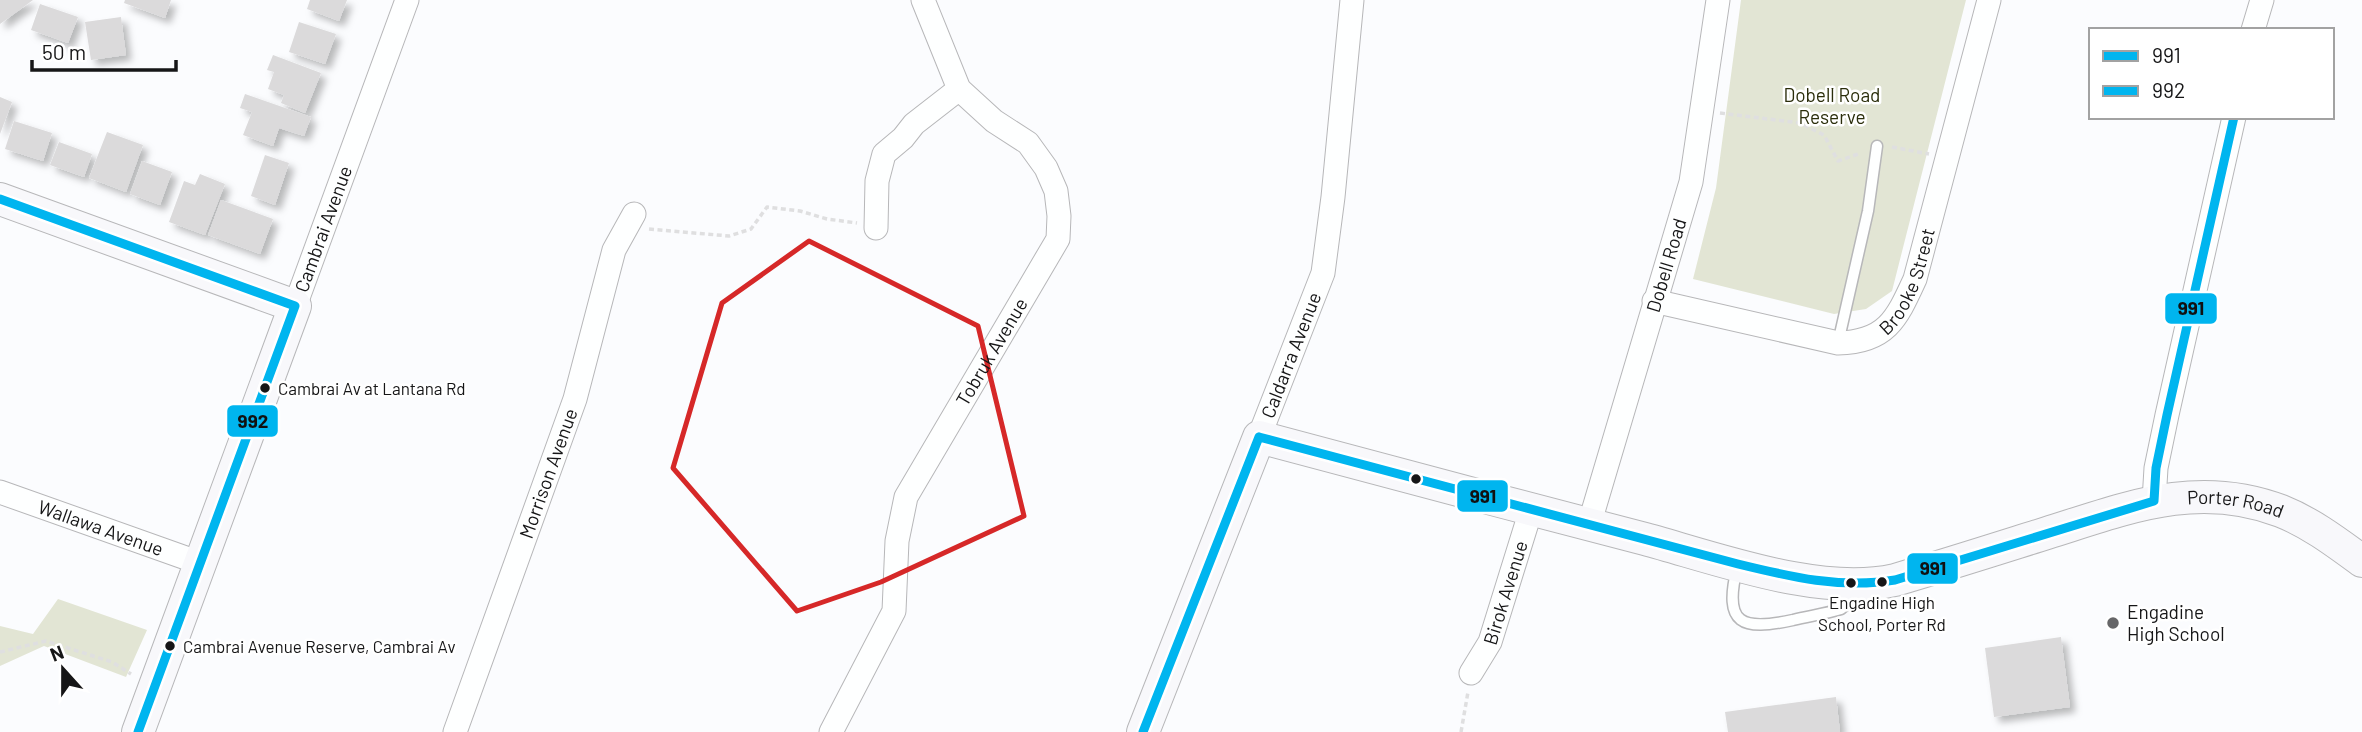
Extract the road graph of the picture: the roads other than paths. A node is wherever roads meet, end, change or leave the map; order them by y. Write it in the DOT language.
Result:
graph roads {
  1 [pos="407,0"];
  2 [pos="923,0"];
  3 [pos="1352,0"];
  4 [pos="1718,0"];
  5 [pos="1989,0"];
  6 [pos="2262,0"];
  7 [pos="2254,28"];
  8 [pos="958,89"];
  9 [pos="2234,119"];
  10 [pos="1877,146"];
  11 [pos="0,199"];
  12 [pos="634,214"];
  13 [pos="876,228"];
  14 [pos="1654,300"];
  15 [pos="295,306"];
  16 [pos="1838,344"];
  17 [pos="1259,437"];
  18 [pos="0,492"];
  19 [pos="2154,500"];
  20 [pos="1531,510"];
  21 [pos="1589,525"];
  22 [pos="2362,561"];
  23 [pos="200,563"];
  24 [pos="1738,564"];
  25 [pos="1853,585"];
  26 [pos="1471,673"];
  27 [pos="138,732"];
  28 [pos="455,732"];
  29 [pos="831,732"];
  30 [pos="1143,732"];
  1 -- 15 [label="street, Cambrai Avenue"];
  2 -- 8 [label="street, Tobruk Avenue"];
  3 -- 17 [label="street, Caldarra Avenue"];
  4 -- 14 [label="street, Dobell Road"];
  5 -- 16 [label="street, Brooke Street"];
  6 -- 7 [label="street"];
  8 -- 13 [label="street"];
  8 -- 29 [label="street, Tobruk Avenue"];
  9 -- 19 [label="street"];
  10 -- 16 [label="lane"];
  11 -- 15 [label="street"];
  12 -- 28 [label="street, Morrison Avenue"];
  14 -- 16 [label="street, Brooke Street"];
  14 -- 21 [label="street, Dobell Road"];
  15 -- 23 [label="street, Cambrai Avenue"];
  17 -- 20 [label="street, Porter Road"];
  17 -- 30 [label="street, Caldarra Avenue"];
  18 -- 23 [label="street, Wallawa Avenue"];
  19 -- 22 [label="street, Porter Road"];
  19 -- 25 [label="street, Porter Road"];
  20 -- 21 [label="street, Porter Road"];
  20 -- 26 [label="street, Birok Avenue"];
  21 -- 24 [label="street, Porter Road"];
  23 -- 27 [label="street, Cambrai Avenue"];
  24 -- 25 [label="street, Porter Road"];
  24 -- 25 [label="lane"];
}
